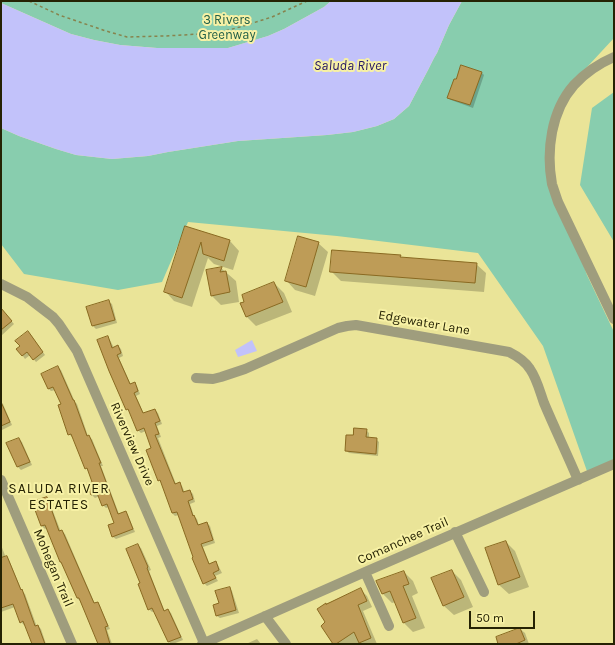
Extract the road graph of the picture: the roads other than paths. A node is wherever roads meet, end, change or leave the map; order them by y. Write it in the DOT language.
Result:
graph roads {
  1 [pos="614,57"];
  2 [pos="1,284"];
  3 [pos="614,320"];
  4 [pos="196,378"];
  5 [pos="614,464"];
  6 [pos="1,480"];
  7 [pos="578,480"];
  8 [pos="455,532"];
  9 [pos="365,572"];
  10 [pos="484,592"];
  11 [pos="265,616"];
  12 [pos="389,626"];
  13 [pos="72,644"];
  14 [pos="203,644"];
  15 [pos="286,644"];
  1 -- 3 [label="street"];
  2 -- 14 [label="street, Riverview Drive"];
  4 -- 7 [label="street, Edgewater Lane"];
  5 -- 7 [label="street, Comanchee Trail"];
  6 -- 13 [label="street, Mohegan Trail"];
  7 -- 8 [label="street, Comanchee Trail"];
  8 -- 9 [label="street, Comanchee Trail"];
  8 -- 10 [label="street"];
  9 -- 11 [label="street, Comanchee Trail"];
  9 -- 12 [label="street"];
  11 -- 14 [label="street, Comanchee Trail"];
  11 -- 15 [label="street"];
}
